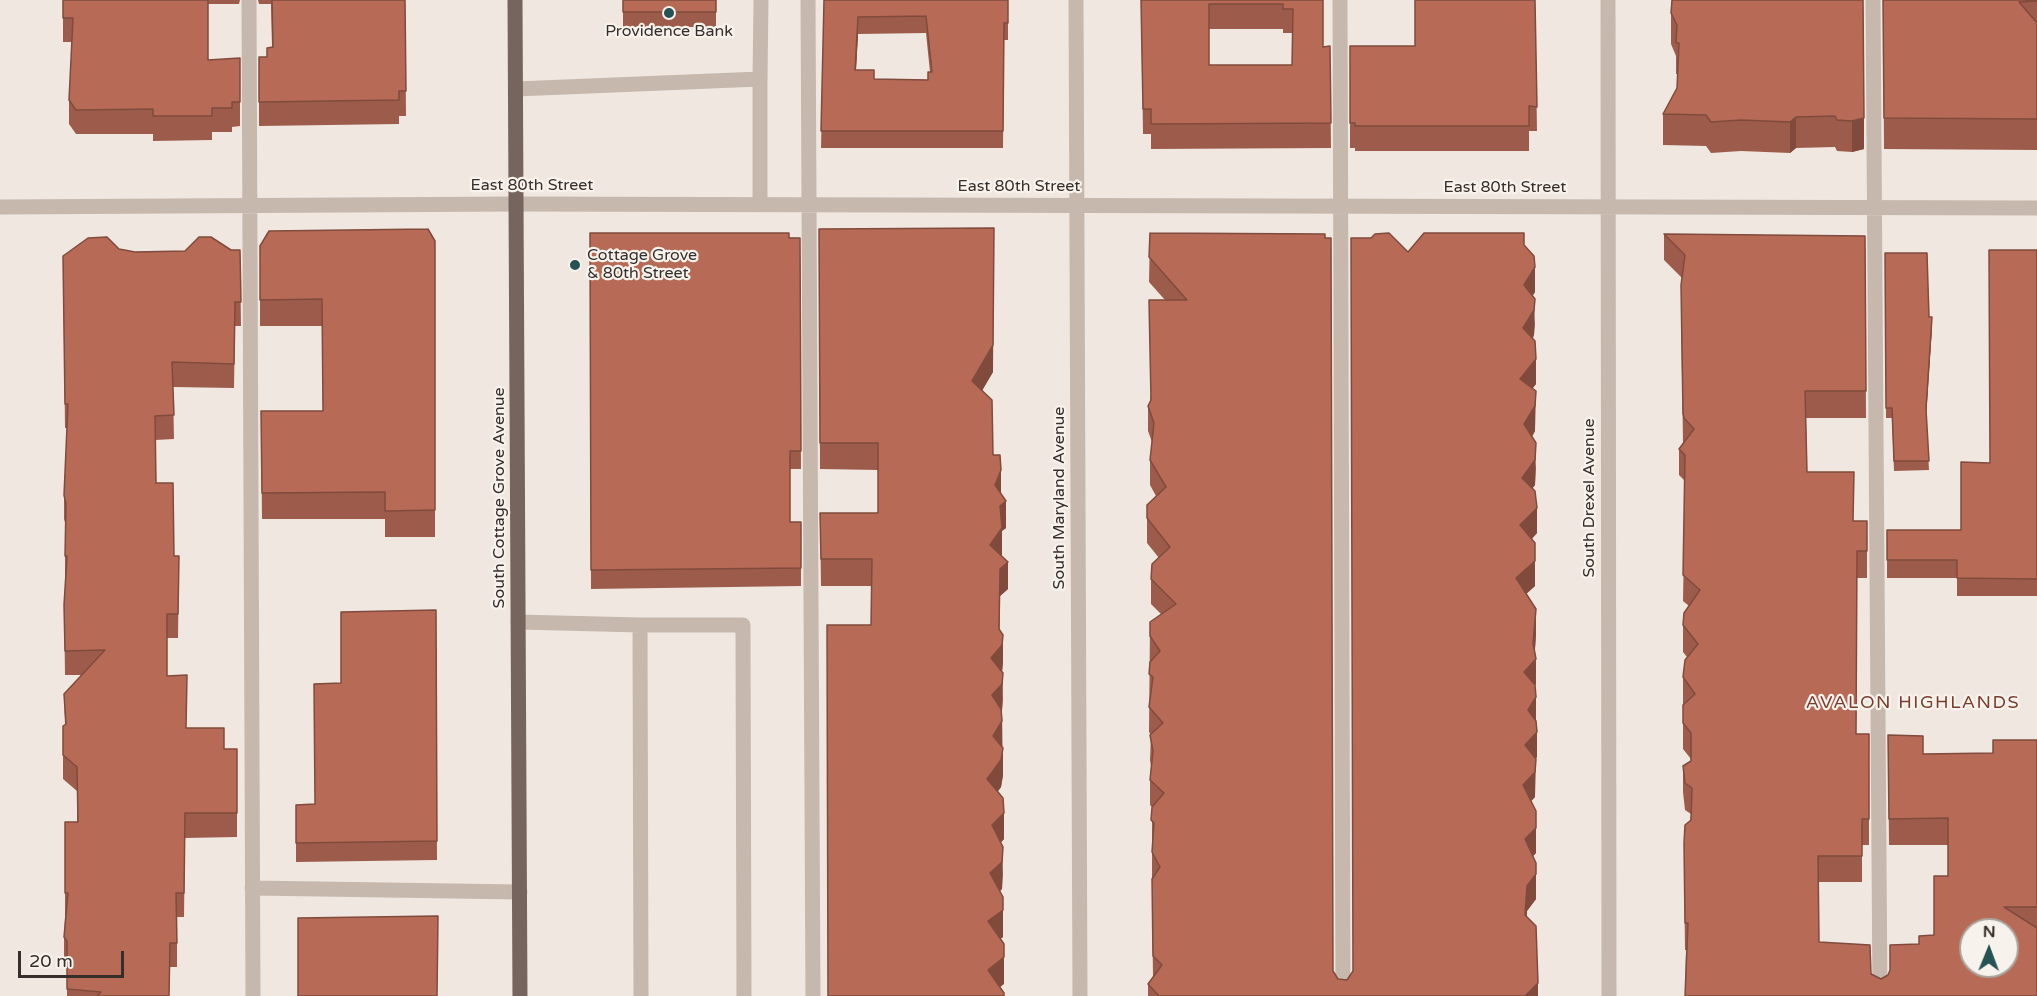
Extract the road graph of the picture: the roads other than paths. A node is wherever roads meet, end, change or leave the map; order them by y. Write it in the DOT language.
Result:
graph roads {
  1 [pos="249,0"];
  2 [pos="515,0"];
  3 [pos="761,0"];
  4 [pos="808,0"];
  5 [pos="1076,0"];
  6 [pos="1340,0"];
  7 [pos="1608,0"];
  8 [pos="1873,0"];
  9 [pos="760,79"];
  10 [pos="516,89"];
  11 [pos="516,204"];
  12 [pos="760,204"];
  13 [pos="809,204"];
  14 [pos="250,205"];
  15 [pos="1077,205"];
  16 [pos="1340,206"];
  17 [pos="0,207"];
  18 [pos="1608,207"];
  19 [pos="1874,207"];
  20 [pos="2037,208"];
  21 [pos="518,622"];
  22 [pos="640,625"];
  23 [pos="252,888"];
  24 [pos="520,892"];
  25 [pos="253,996"];
  26 [pos="520,996"];
  27 [pos="641,996"];
  28 [pos="744,996"];
  29 [pos="813,996"];
  30 [pos="1080,996"];
  31 [pos="1343,996"];
  32 [pos="1609,996"];
  33 [pos="1880,996"];
  1 -- 14 [label="street"];
  2 -- 10 [label="main road, South Cottage Grove Avenue"];
  3 -- 9 [label="street"];
  4 -- 13 [label="street"];
  5 -- 15 [label="street, South Maryland Avenue"];
  6 -- 16 [label="street"];
  7 -- 18 [label="street, South Drexel Avenue"];
  8 -- 19 [label="street"];
  9 -- 10 [label="street"];
  9 -- 12 [label="street"];
  10 -- 11 [label="main road, South Cottage Grove Avenue"];
  11 -- 12 [label="street, East 80th Street"];
  11 -- 14 [label="street, East 80th Street"];
  11 -- 21 [label="main road, South Cottage Grove Avenue"];
  12 -- 13 [label="street, East 80th Street"];
  13 -- 15 [label="street, East 80th Street"];
  13 -- 29 [label="street"];
  14 -- 17 [label="street, East 80th Street"];
  14 -- 23 [label="street"];
  15 -- 16 [label="street, East 80th Street"];
  15 -- 30 [label="street, South Maryland Avenue"];
  16 -- 18 [label="street, East 80th Street"];
  16 -- 31 [label="street"];
  18 -- 19 [label="street, East 80th Street"];
  18 -- 32 [label="street, South Drexel Avenue"];
  19 -- 20 [label="street, East 80th Street"];
  19 -- 33 [label="street"];
  21 -- 22 [label="street"];
  21 -- 24 [label="main road, South Cottage Grove Avenue"];
  22 -- 27 [label="street"];
  22 -- 28 [label="street"];
  23 -- 24 [label="street"];
  23 -- 25 [label="street"];
  24 -- 26 [label="main road, South Cottage Grove Avenue"];
}
